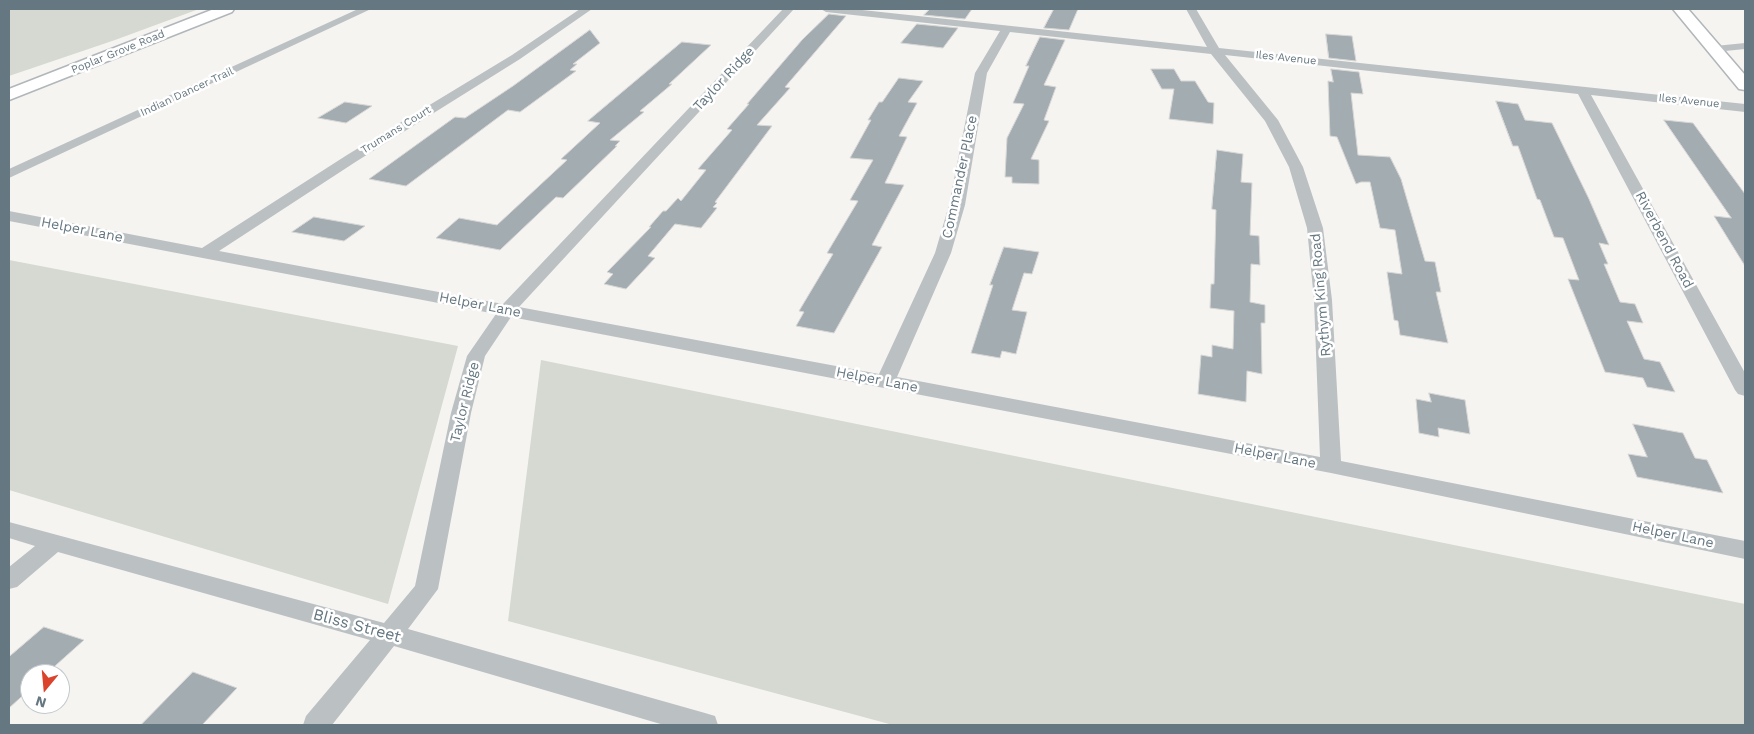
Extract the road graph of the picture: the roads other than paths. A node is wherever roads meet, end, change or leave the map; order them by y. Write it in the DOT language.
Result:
graph roads {
  1 [pos="227,9"];
  2 [pos="366,9"];
  3 [pos="587,9"];
  4 [pos="789,9"];
  5 [pos="826,9"];
  6 [pos="1191,9"];
  7 [pos="1680,9"];
  8 [pos="1007,28"];
  9 [pos="1745,46"];
  10 [pos="1715,49"];
  11 [pos="1215,50"];
  12 [pos="1745,85"];
  13 [pos="1582,90"];
  14 [pos="9,95"];
  15 [pos="1745,108"];
  16 [pos="9,174"];
  17 [pos="9,216"];
  18 [pos="205,253"];
  19 [pos="507,310"];
  20 [pos="885,382"];
  21 [pos="1745,390"];
  22 [pos="1330,466"];
  23 [pos="9,530"];
  24 [pos="54,543"];
  25 [pos="1745,550"];
  26 [pos="9,580"];
  27 [pos="391,635"];
  28 [pos="316,725"];
  29 [pos="705,725"];
  1 -- 14 [label="main road, Poplar Grove Road"];
  2 -- 16 [label="street, Indian Dancer Trail"];
  3 -- 18 [label="street, Trumans Court"];
  4 -- 19 [label="street, Taylor Ridge"];
  5 -- 8 [label="street, Iles Avenue"];
  6 -- 11 [label="street, Rythym King Road"];
  7 -- 10 [label="main road"];
  8 -- 11 [label="street, Iles Avenue"];
  8 -- 20 [label="street, Commander Place"];
  9 -- 10 [label="street"];
  10 -- 12 [label="main road"];
  11 -- 13 [label="street, Iles Avenue"];
  11 -- 22 [label="street, Rythym King Road"];
  13 -- 15 [label="street, Iles Avenue"];
  13 -- 21 [label="street, Riverbend Road"];
  17 -- 18 [label="street, Helper Lane"];
  18 -- 19 [label="street, Helper Lane"];
  19 -- 20 [label="street, Helper Lane"];
  19 -- 27 [label="street, Taylor Ridge"];
  20 -- 22 [label="street, Helper Lane"];
  22 -- 25 [label="street, Helper Lane"];
  23 -- 24 [label="street, Bliss Street"];
  24 -- 26 [label="street"];
  24 -- 27 [label="street, Bliss Street"];
  27 -- 28 [label="street, Taylor Ridge"];
  27 -- 29 [label="street, Bliss Street"];
}
